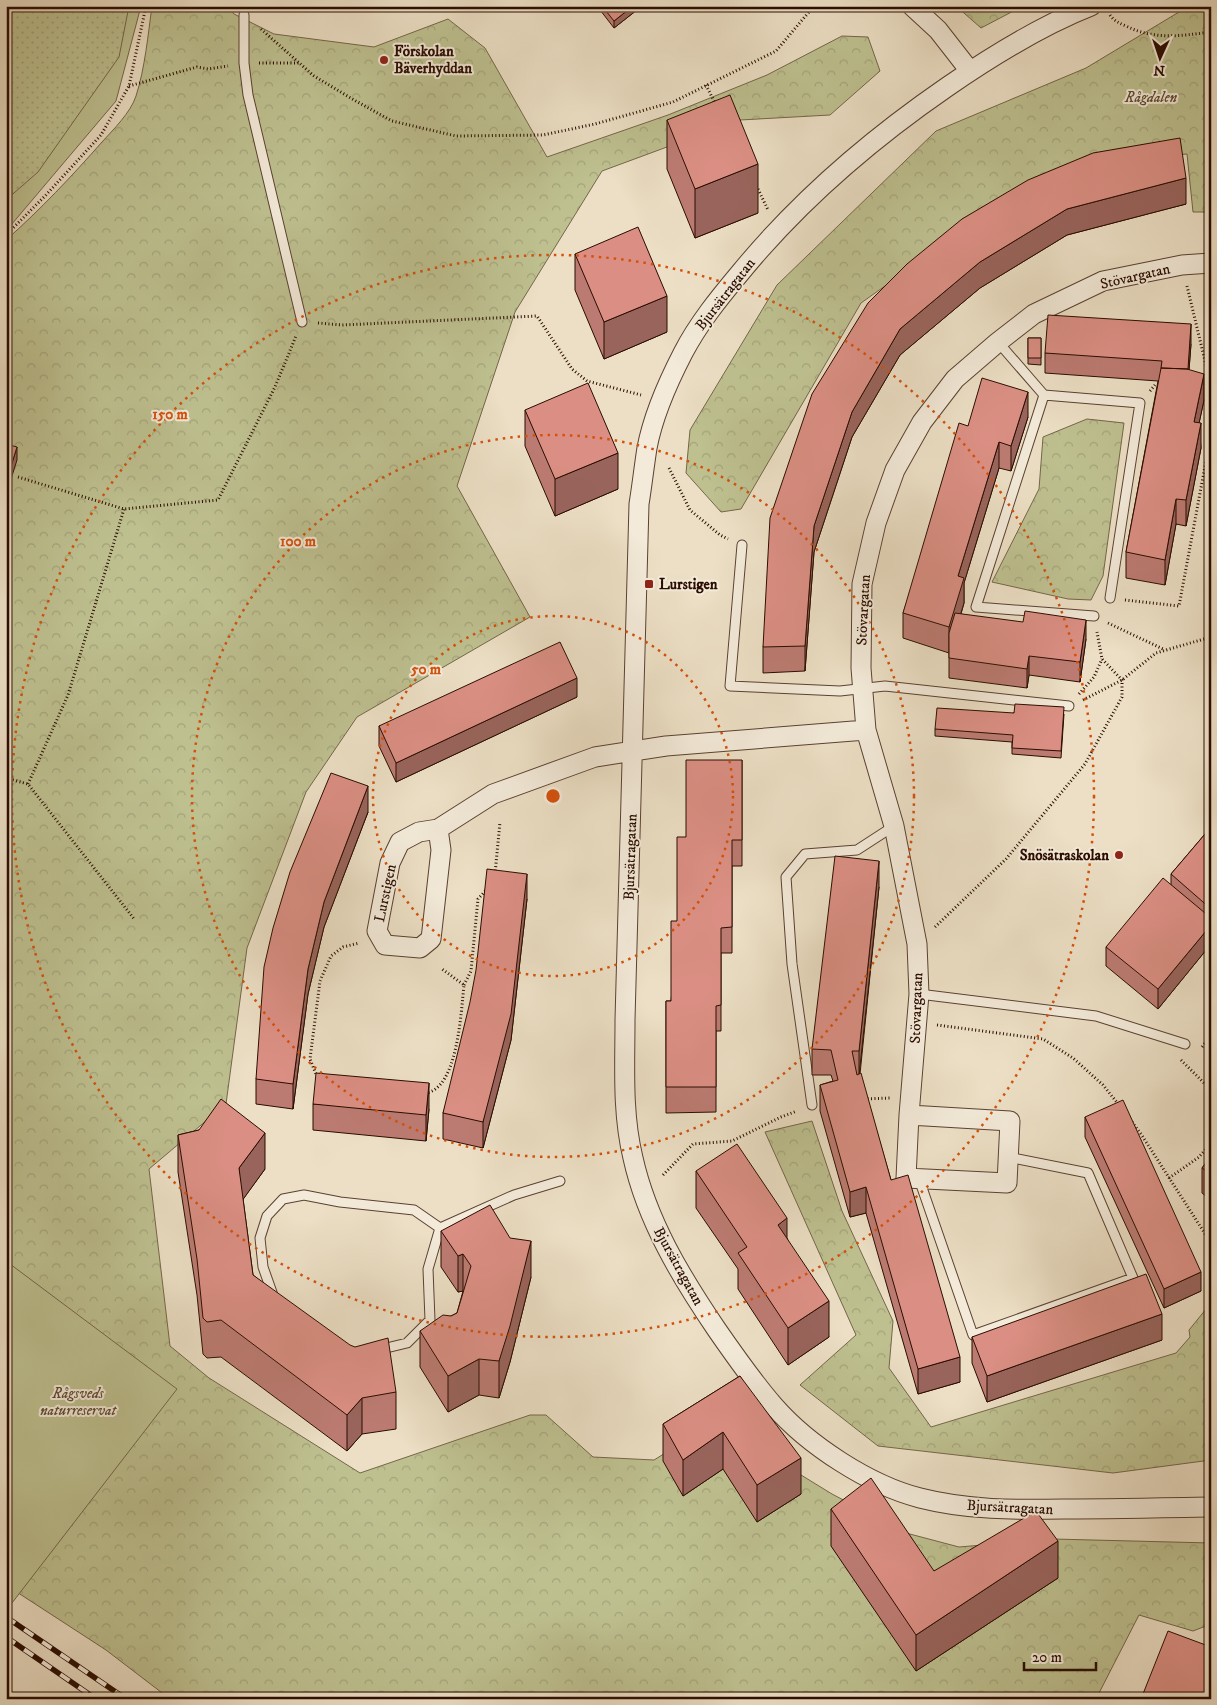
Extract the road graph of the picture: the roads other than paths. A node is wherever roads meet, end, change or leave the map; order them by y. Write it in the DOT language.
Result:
graph roads {
  1 [pos="912,6"];
  2 [pos="1091,6"];
  3 [pos="1062,11"];
  4 [pos="244,16"];
  5 [pos="970,71"];
  6 [pos="1211,262"];
  7 [pos="302,322"];
  8 [pos="998,342"];
  9 [pos="1044,395"];
  10 [pos="742,545"];
  11 [pos="1110,598"];
  12 [pos="1094,616"];
  13 [pos="863,689"];
  14 [pos="1069,706"];
  15 [pos="866,730"];
  16 [pos="633,752"];
  17 [pos="894,826"];
  18 [pos="438,830"];
  19 [pos="919,994"];
  20 [pos="1185,1044"];
  21 [pos="812,1105"];
  22 [pos="909,1114"];
  23 [pos="1008,1157"];
  24 [pos="919,1179"];
  25 [pos="560,1181"];
  26 [pos="440,1228"];
  27 [pos="281,1304"];
  28 [pos="368,1350"];
  29 [pos="1211,1507"];
  1 -- 5 [label="street"];
  2 -- 3 [label="street, Bjursätragatan"];
  3 -- 5 [label="street, Bjursätragatan"];
  4 -- 7 [label="lane"];
  5 -- 16 [label="street, Bjursätragatan"];
  6 -- 8 [label="street, Stövargatan"];
  8 -- 9 [label="lane"];
  8 -- 13 [label="street, Stövargatan"];
  9 -- 11 [label="lane"];
  9 -- 12 [label="lane"];
  10 -- 13 [label="lane"];
  13 -- 14 [label="lane"];
  13 -- 15 [label="street, Stövargatan"];
  15 -- 16 [label="street, Lurstigen"];
  15 -- 17 [label="street, Stövargatan"];
  16 -- 18 [label="street, Lurstigen"];
  16 -- 29 [label="street, Bjursätragatan"];
  17 -- 19 [label="street, Stövargatan"];
  17 -- 21 [label="lane"];
  18 -- 18 [label="street, Lurstigen"];
  19 -- 20 [label="lane"];
  19 -- 22 [label="street, Stövargatan"];
  22 -- 23 [label="street"];
  22 -- 24 [label="street, Stövargatan"];
  23 -- 24 [label="street"];
  23 -- 24 [label="lane"];
  25 -- 26 [label="lane"];
  26 -- 27 [label="lane"];
  26 -- 28 [label="lane"];
}
